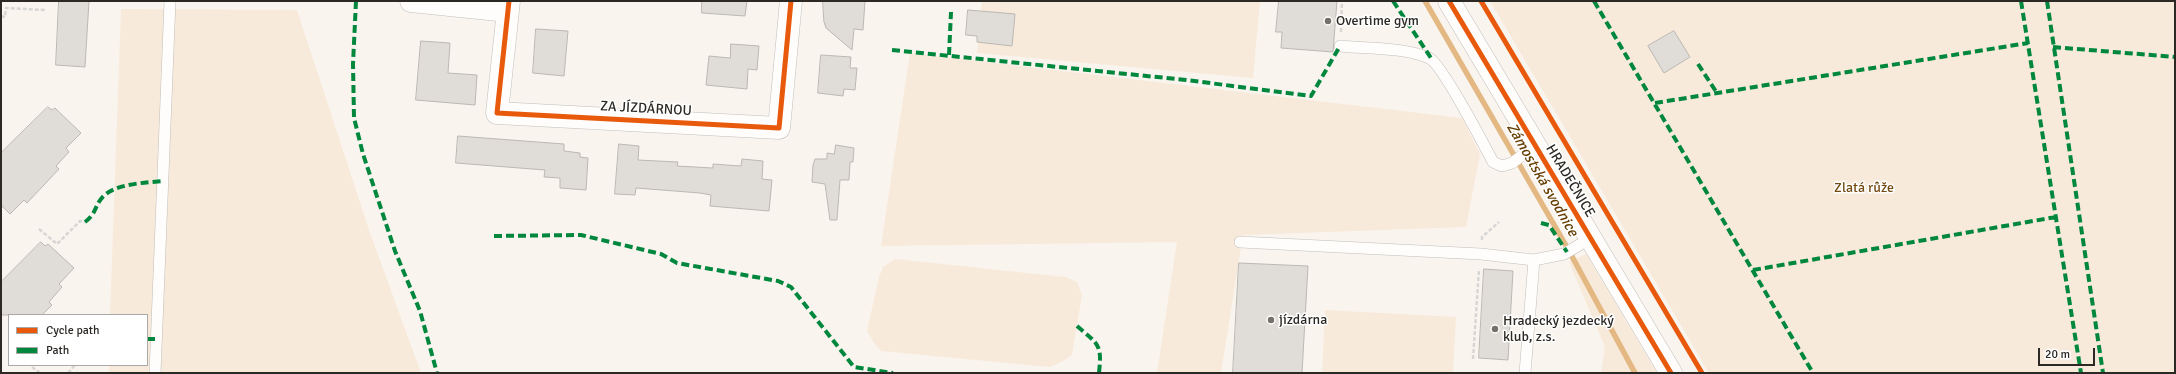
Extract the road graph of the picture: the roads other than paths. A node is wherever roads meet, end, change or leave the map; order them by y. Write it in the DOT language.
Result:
graph roads {
  1 [pos="170,1"];
  2 [pos="411,1"];
  3 [pos="791,1"];
  4 [pos="1449,1"];
  5 [pos="509,6"];
  6 [pos="1340,46"];
  7 [pos="1535,146"];
  8 [pos="1591,238"];
  9 [pos="1240,242"];
  10 [pos="1534,260"];
  11 [pos="155,373"];
  12 [pos="1525,373"];
  13 [pos="1671,373"];
  1 -- 11 [label="lane"];
  2 -- 5 [label="street"];
  3 -- 5 [label="street, ZA JÍZDÁRNOU"];
  4 -- 7 [label="street, HRADEČNICE"];
  6 -- 7 [label="lane"];
  7 -- 8 [label="street, HRADEČNICE"];
  8 -- 10 [label="lane"];
  8 -- 13 [label="street, HRADEČNICE"];
  9 -- 10 [label="lane"];
  10 -- 12 [label="lane"];
}
